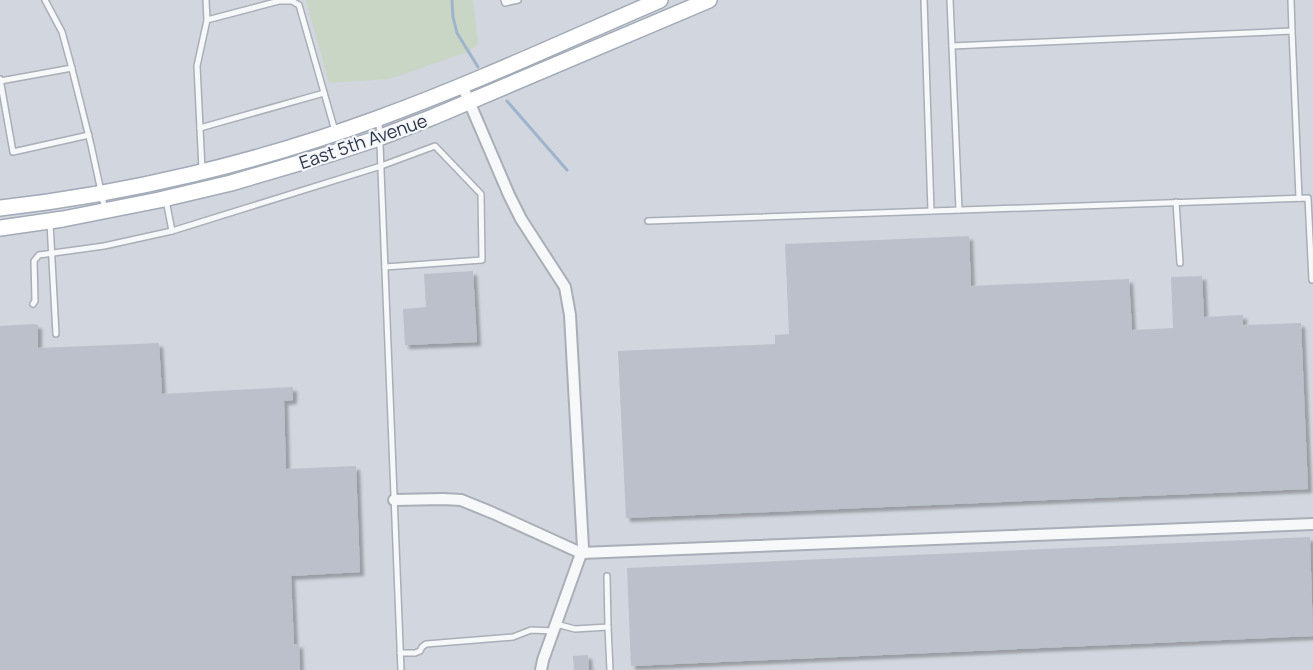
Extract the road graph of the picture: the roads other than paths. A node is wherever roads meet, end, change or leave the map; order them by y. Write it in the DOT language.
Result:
graph roads {
  1 [pos="45,0"];
  2 [pos="206,0"];
  3 [pos="504,0"];
  4 [pos="518,0"];
  5 [pos="660,0"];
  6 [pos="709,0"];
  7 [pos="924,0"];
  8 [pos="950,0"];
  9 [pos="1291,0"];
  10 [pos="207,20"];
  11 [pos="1292,32"];
  12 [pos="952,46"];
  13 [pos="72,68"];
  14 [pos="0,80"];
  15 [pos="462,85"];
  16 [pos="324,93"];
  17 [pos="469,102"];
  18 [pos="379,118"];
  19 [pos="200,128"];
  20 [pos="336,132"];
  21 [pos="89,135"];
  22 [pos="379,137"];
  23 [pos="381,166"];
  24 [pos="202,171"];
  25 [pos="101,193"];
  26 [pos="1299,198"];
  27 [pos="166,199"];
  28 [pos="1176,202"];
  29 [pos="0,208"];
  30 [pos="960,210"];
  31 [pos="931,211"];
  32 [pos="105,212"];
  33 [pos="50,221"];
  34 [pos="648,221"];
  35 [pos="0,228"];
  36 [pos="172,231"];
  37 [pos="51,252"];
  38 [pos="1180,262"];
  39 [pos="385,267"];
  40 [pos="1312,280"];
  41 [pos="33,304"];
  42 [pos="56,334"];
  43 [pos="394,500"];
  44 [pos="1313,524"];
  45 [pos="581,553"];
  46 [pos="607,576"];
  47 [pos="554,627"];
  48 [pos="608,627"];
  49 [pos="400,653"];
  50 [pos="401,670"];
  51 [pos="541,670"];
  52 [pos="610,670"];
  1 -- 13 [label="lane"];
  2 -- 10 [label="lane"];
  3 -- 4 [label="lane"];
  5 -- 15 [label="main road, East 5th Avenue"];
  6 -- 17 [label="main road, East 5th Avenue"];
  7 -- 31 [label="lane"];
  8 -- 12 [label="lane"];
  9 -- 11 [label="lane"];
  10 -- 16 [label="lane"];
  10 -- 19 [label="lane"];
  11 -- 12 [label="lane"];
  11 -- 26 [label="lane"];
  12 -- 30 [label="lane"];
  13 -- 14 [label="lane"];
  13 -- 21 [label="lane"];
  14 -- 21 [label="lane"];
  15 -- 17 [label="street"];
  15 -- 18 [label="main road, East 5th Avenue"];
  16 -- 19 [label="lane"];
  16 -- 20 [label="lane"];
  17 -- 22 [label="main road, East 5th Avenue"];
  17 -- 45 [label="street"];
  18 -- 20 [label="main road, East 5th Avenue"];
  18 -- 22 [label="lane"];
  19 -- 24 [label="lane"];
  20 -- 24 [label="main road, East 5th Avenue"];
  21 -- 25 [label="lane"];
  22 -- 23 [label="lane"];
  22 -- 27 [label="main road, East 5th Avenue"];
  23 -- 36 [label="lane"];
  23 -- 39 [label="lane"];
  23 -- 39 [label="lane"];
  24 -- 25 [label="main road, East 5th Avenue"];
  25 -- 29 [label="main road, East 5th Avenue"];
  25 -- 32 [label="lane"];
  26 -- 28 [label="lane"];
  26 -- 40 [label="lane"];
  27 -- 32 [label="main road, East 5th Avenue"];
  27 -- 36 [label="lane"];
  28 -- 30 [label="lane"];
  28 -- 38 [label="lane"];
  30 -- 31 [label="lane"];
  31 -- 34 [label="lane"];
  32 -- 33 [label="main road, East 5th Avenue"];
  33 -- 35 [label="main road, East 5th Avenue"];
  33 -- 37 [label="lane"];
  36 -- 37 [label="lane"];
  37 -- 41 [label="lane"];
  37 -- 42 [label="lane"];
  39 -- 43 [label="lane"];
  43 -- 45 [label="street"];
  43 -- 49 [label="lane"];
  44 -- 45 [label="street"];
  45 -- 47 [label="street"];
  46 -- 48 [label="lane"];
  47 -- 48 [label="lane"];
  47 -- 49 [label="lane"];
  47 -- 51 [label="street"];
  48 -- 52 [label="lane"];
  49 -- 50 [label="lane"];
}
